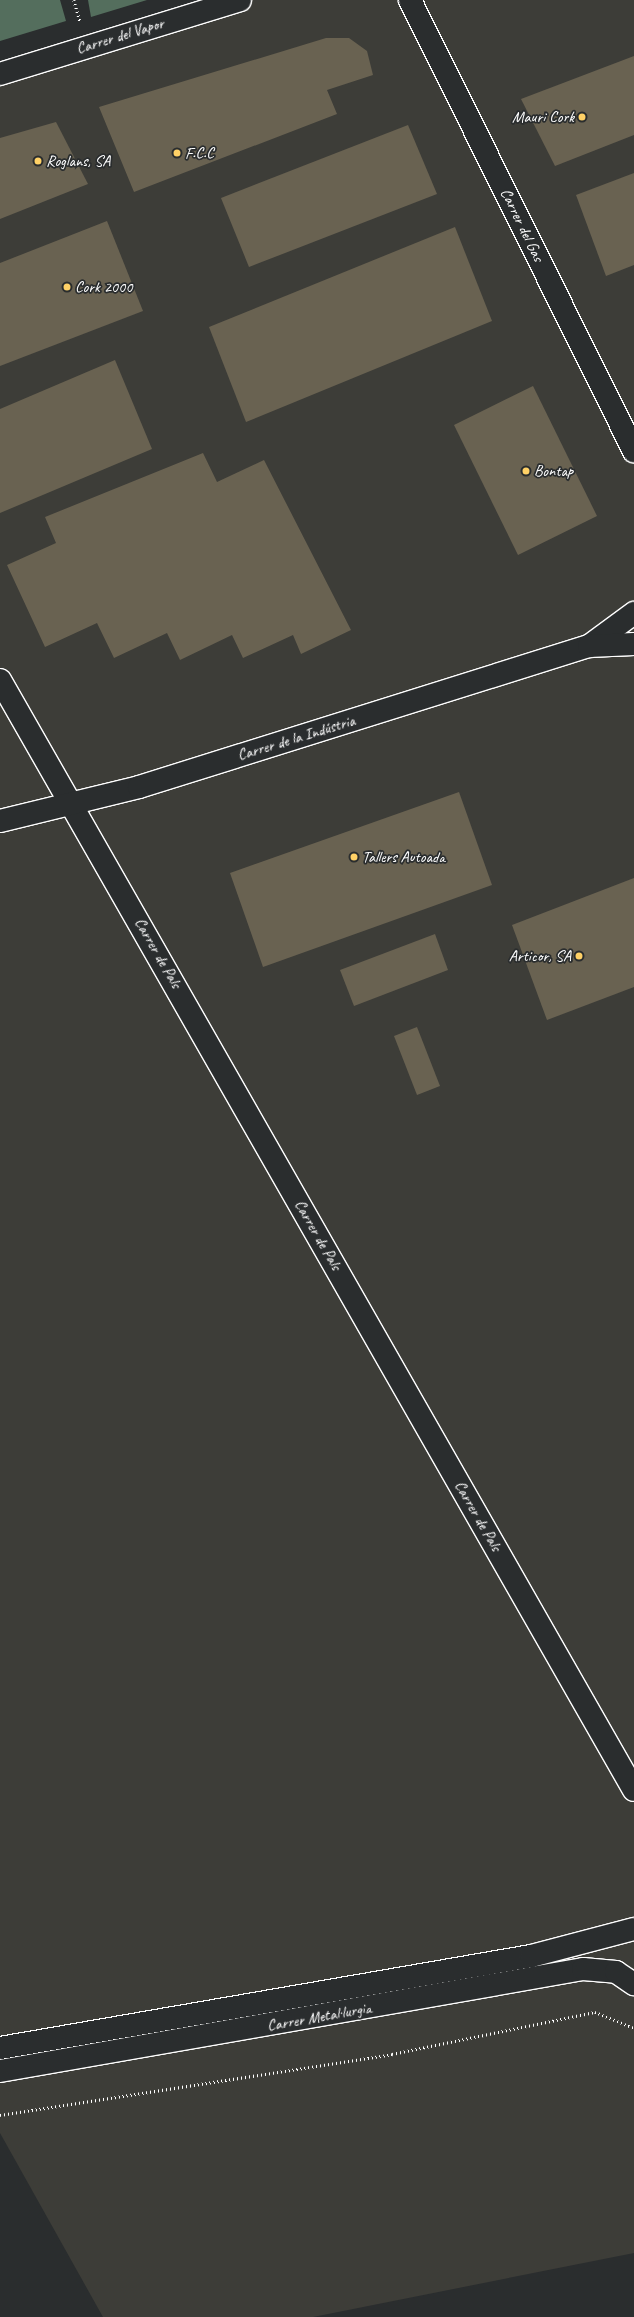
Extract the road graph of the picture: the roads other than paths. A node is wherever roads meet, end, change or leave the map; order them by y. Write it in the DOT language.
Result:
graph roads {
  1 [pos="240,0"];
  2 [pos="410,0"];
  3 [pos="0,74"];
  4 [pos="634,451"];
  5 [pos="634,613"];
  6 [pos="634,644"];
  7 [pos="589,646"];
  8 [pos="0,680"];
  9 [pos="72,803"];
  10 [pos="0,821"];
  11 [pos="634,1790"];
  12 [pos="634,1929"];
  13 [pos="634,1984"];
  14 [pos="1,2046"];
  15 [pos="8,2070"];
  1 -- 3 [label="street, Carrer del Vapor"];
  2 -- 4 [label="street, Carrer del Gas"];
  5 -- 7 [label="street, Carrer de la Indústria"];
  6 -- 7 [label="street, Carrer de la Indústria"];
  7 -- 9 [label="street, Carrer de la Indústria"];
  8 -- 9 [label="street, Carrer de Pals"];
  9 -- 10 [label="street, Carrer de la Indústria"];
  9 -- 11 [label="street, Carrer de Pals"];
  12 -- 14 [label="street, Carrer Metal·lurgia"];
  13 -- 15 [label="street, Carrer Metal·lurgia"];
  14 -- 15 [label="street"];
}
